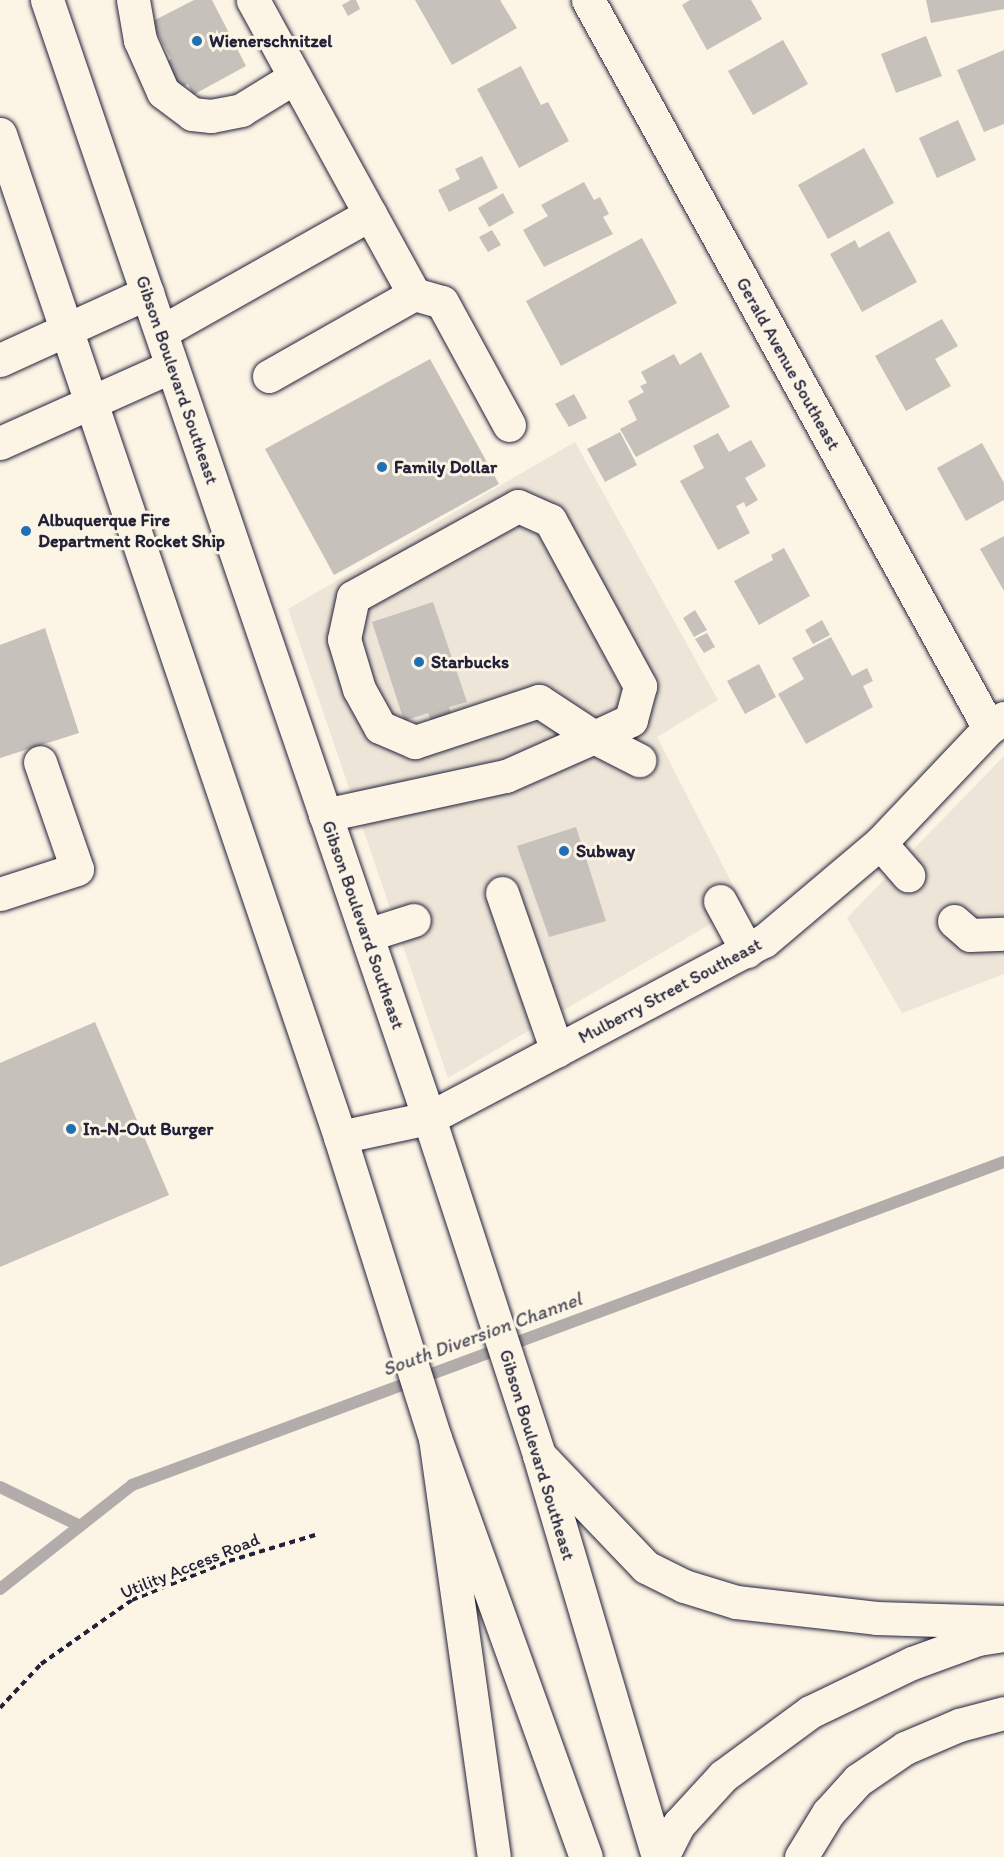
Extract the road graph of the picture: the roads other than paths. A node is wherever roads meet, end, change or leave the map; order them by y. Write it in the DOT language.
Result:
graph roads {
  1 [pos="47,0"];
  2 [pos="133,0"];
  3 [pos="253,0"];
  4 [pos="588,0"];
  5 [pos="295,77"];
  6 [pos="0,134"];
  7 [pos="370,214"];
  8 [pos="147,293"];
  9 [pos="414,294"];
  10 [pos="65,330"];
  11 [pos="160,332"];
  12 [pos="0,360"];
  13 [pos="172,366"];
  14 [pos="269,376"];
  15 [pos="89,402"];
  16 [pos="509,425"];
  17 [pos="0,443"];
  18 [pos="996,723"];
  19 [pos="594,737"];
  20 [pos="639,760"];
  21 [pos="40,762"];
  22 [pos="325,815"];
  23 [pos="880,843"];
  24 [pos="908,875"];
  25 [pos="502,893"];
  26 [pos="0,894"];
  27 [pos="720,902"];
  28 [pos="414,920"];
  29 [pos="954,921"];
  30 [pos="1004,933"];
  31 [pos="367,935"];
  32 [pos="747,951"];
  33 [pos="557,1052"];
  34 [pos="429,1118"];
  35 [pos="340,1137"];
  36 [pos="435,1438"];
  37 [pos="539,1455"];
  38 [pos="1004,1622"];
  39 [pos="1004,1635"];
  40 [pos="1004,1713"];
  41 [pos="494,1857"];
  42 [pos="586,1857"];
  43 [pos="660,1857"];
  44 [pos="801,1857"];
  1 -- 8 [label="main road, Gibson Boulevard Southeast"];
  2 -- 5 [label="main road"];
  3 -- 5 [label="main road"];
  4 -- 18 [label="main road, Gerald Avenue Southeast"];
  5 -- 7 [label="main road"];
  6 -- 10 [label="main road"];
  7 -- 9 [label="main road"];
  7 -- 11 [label="main road"];
  8 -- 10 [label="main road"];
  8 -- 11 [label="main road, Gibson Boulevard Southeast"];
  9 -- 14 [label="main road"];
  9 -- 16 [label="main road"];
  10 -- 12 [label="main road"];
  10 -- 15 [label="main road"];
  11 -- 13 [label="main road, Gibson Boulevard Southeast"];
  13 -- 15 [label="main road"];
  13 -- 22 [label="main road, Gibson Boulevard Southeast"];
  15 -- 17 [label="main road"];
  15 -- 35 [label="main road"];
  18 -- 23 [label="main road, Mulberry Street Southeast"];
  19 -- 19 [label="main road"];
  19 -- 20 [label="main road"];
  19 -- 22 [label="main road"];
  21 -- 26 [label="main road"];
  22 -- 31 [label="main road, Gibson Boulevard Southeast"];
  23 -- 24 [label="main road"];
  23 -- 32 [label="main road, Mulberry Street Southeast"];
  25 -- 33 [label="main road"];
  27 -- 32 [label="main road"];
  28 -- 31 [label="main road"];
  29 -- 30 [label="main road"];
  31 -- 34 [label="main road, Gibson Boulevard Southeast"];
  32 -- 33 [label="main road, Mulberry Street Southeast"];
  33 -- 34 [label="main road, Mulberry Street Southeast"];
  34 -- 35 [label="main road, Mulberry Street Southeast"];
  34 -- 37 [label="main road, Gibson Boulevard Southeast"];
  35 -- 36 [label="main road"];
  36 -- 41 [label="main road"];
  36 -- 42 [label="main road"];
  37 -- 38 [label="main road"];
  37 -- 43 [label="main road, Gibson Boulevard Southeast"];
  39 -- 43 [label="main road"];
  40 -- 44 [label="main road"];
}
